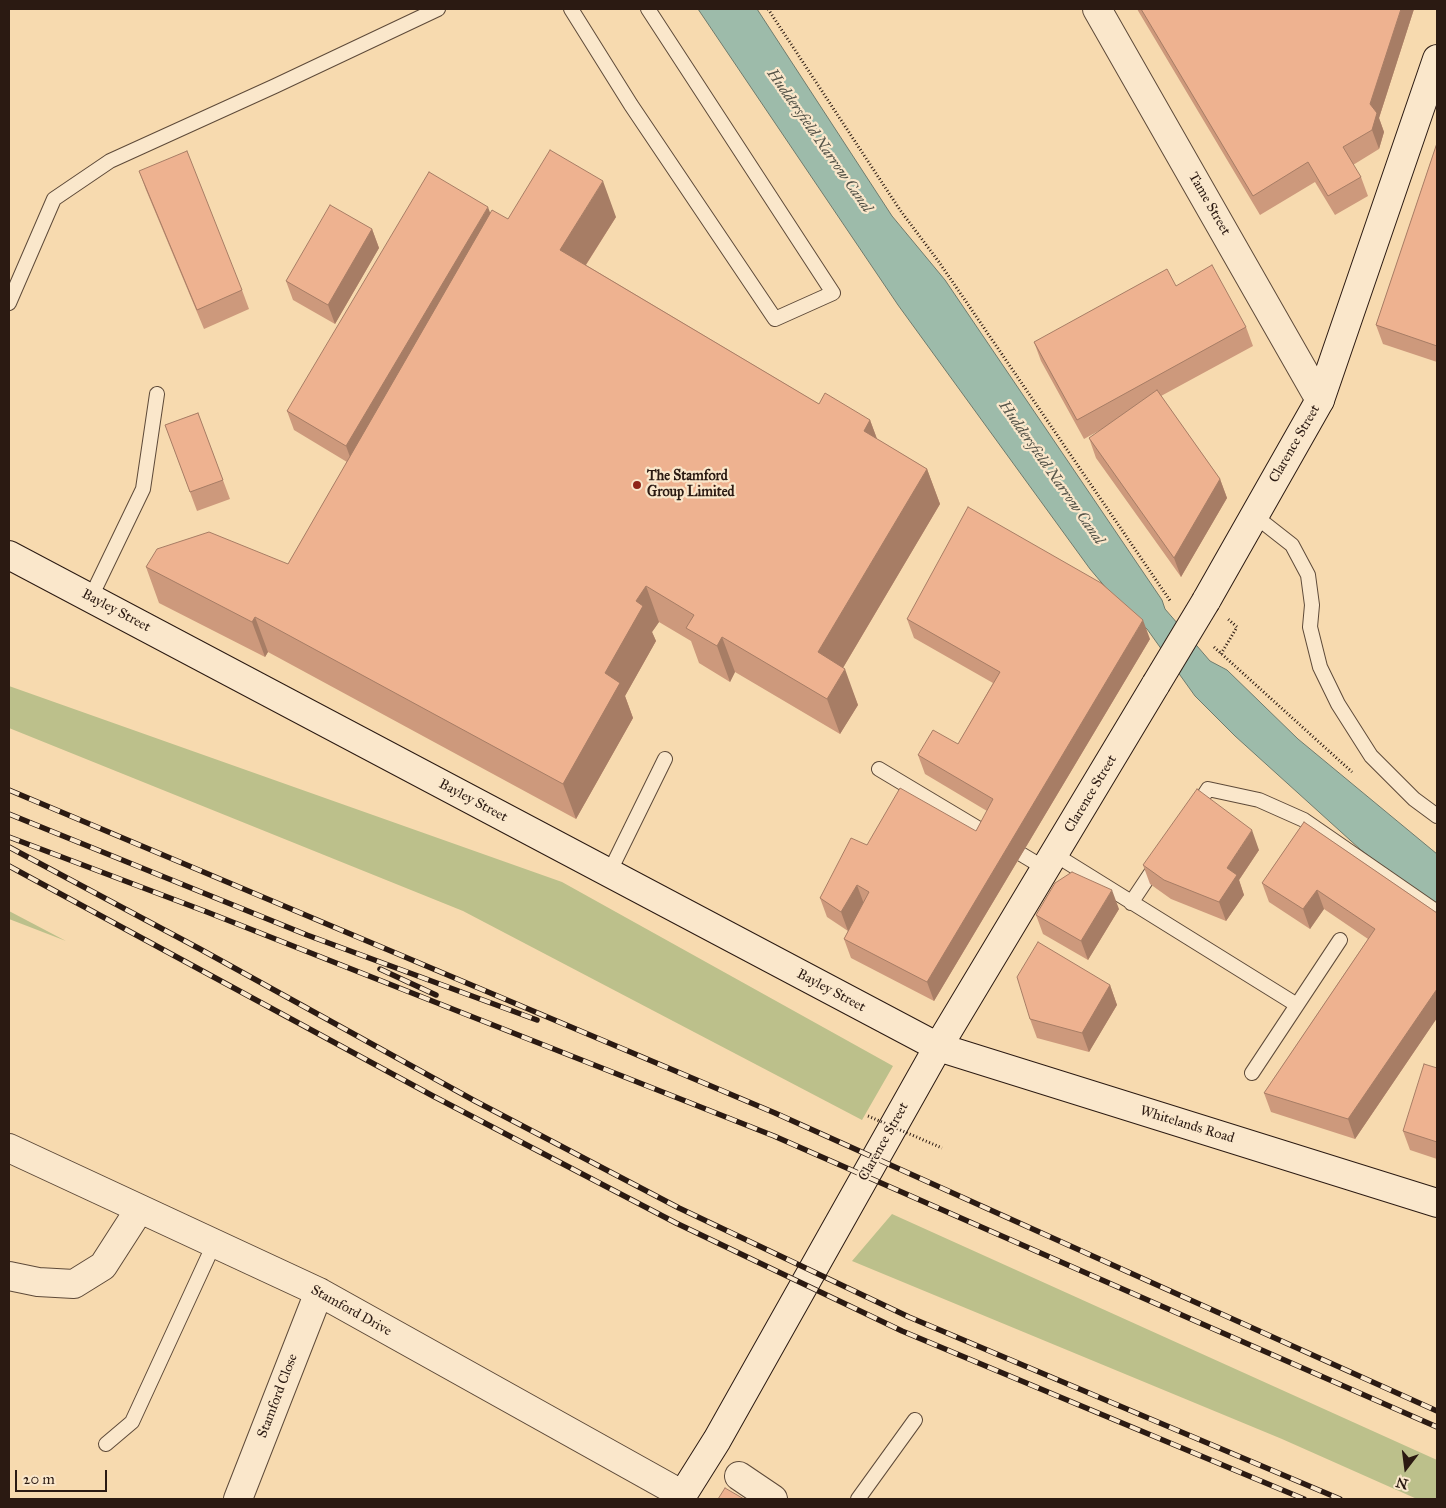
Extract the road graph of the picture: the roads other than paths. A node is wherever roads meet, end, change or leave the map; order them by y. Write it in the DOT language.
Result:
graph roads {
  1 [pos="438,9"];
  2 [pos="571,9"];
  3 [pos="648,9"];
  4 [pos="1098,9"];
  5 [pos="1437,59"];
  6 [pos="9,303"];
  7 [pos="158,394"];
  8 [pos="1320,400"];
  9 [pos="1255,516"];
  10 [pos="9,555"];
  11 [pos="91,597"];
  12 [pos="665,759"];
  13 [pos="879,768"];
  14 [pos="1437,816"];
  15 [pos="1186,822"];
  16 [pos="1164,854"];
  17 [pos="1050,862"];
  18 [pos="609,873"];
  19 [pos="1131,903"];
  20 [pos="1437,912"];
  21 [pos="1340,940"];
  22 [pos="1298,1005"];
  23 [pos="938,1047"];
  24 [pos="1252,1073"];
  25 [pos="9,1148"];
  26 [pos="1437,1203"];
  27 [pos="139,1210"];
  28 [pos="214,1244"];
  29 [pos="9,1276"];
  30 [pos="319,1292"];
  31 [pos="915,1420"];
  32 [pos="106,1444"];
  33 [pos="739,1476"];
  34 [pos="681,1497"];
  35 [pos="238,1499"];
  36 [pos="772,1499"];
  37 [pos="858,1499"];
  1 -- 6 [label="lane"];
  2 -- 3 [label="lane"];
  4 -- 8 [label="street, Tame Street"];
  5 -- 8 [label="street, Clarence Street"];
  7 -- 11 [label="lane"];
  8 -- 9 [label="street, Clarence Street"];
  9 -- 14 [label="lane"];
  9 -- 17 [label="street, Clarence Street, bridge"];
  10 -- 11 [label="street, Bayley Street"];
  11 -- 18 [label="street, Bayley Street"];
  12 -- 18 [label="lane"];
  13 -- 17 [label="lane"];
  15 -- 20 [label="lane"];
  16 -- 19 [label="lane"];
  17 -- 19 [label="lane"];
  17 -- 23 [label="street, Clarence Street"];
  18 -- 23 [label="street, Bayley Street"];
  19 -- 22 [label="lane"];
  21 -- 22 [label="lane"];
  22 -- 24 [label="lane"];
  23 -- 26 [label="street, Whitelands Road"];
  23 -- 34 [label="street, Clarence Street"];
  25 -- 27 [label="street, Stamford Drive"];
  27 -- 28 [label="street, Stamford Drive"];
  27 -- 29 [label="street"];
  28 -- 30 [label="street, Stamford Drive"];
  28 -- 32 [label="lane"];
  30 -- 34 [label="street, Stamford Drive"];
  30 -- 35 [label="street, Stamford Close"];
  31 -- 37 [label="lane"];
  33 -- 36 [label="street"];
}
